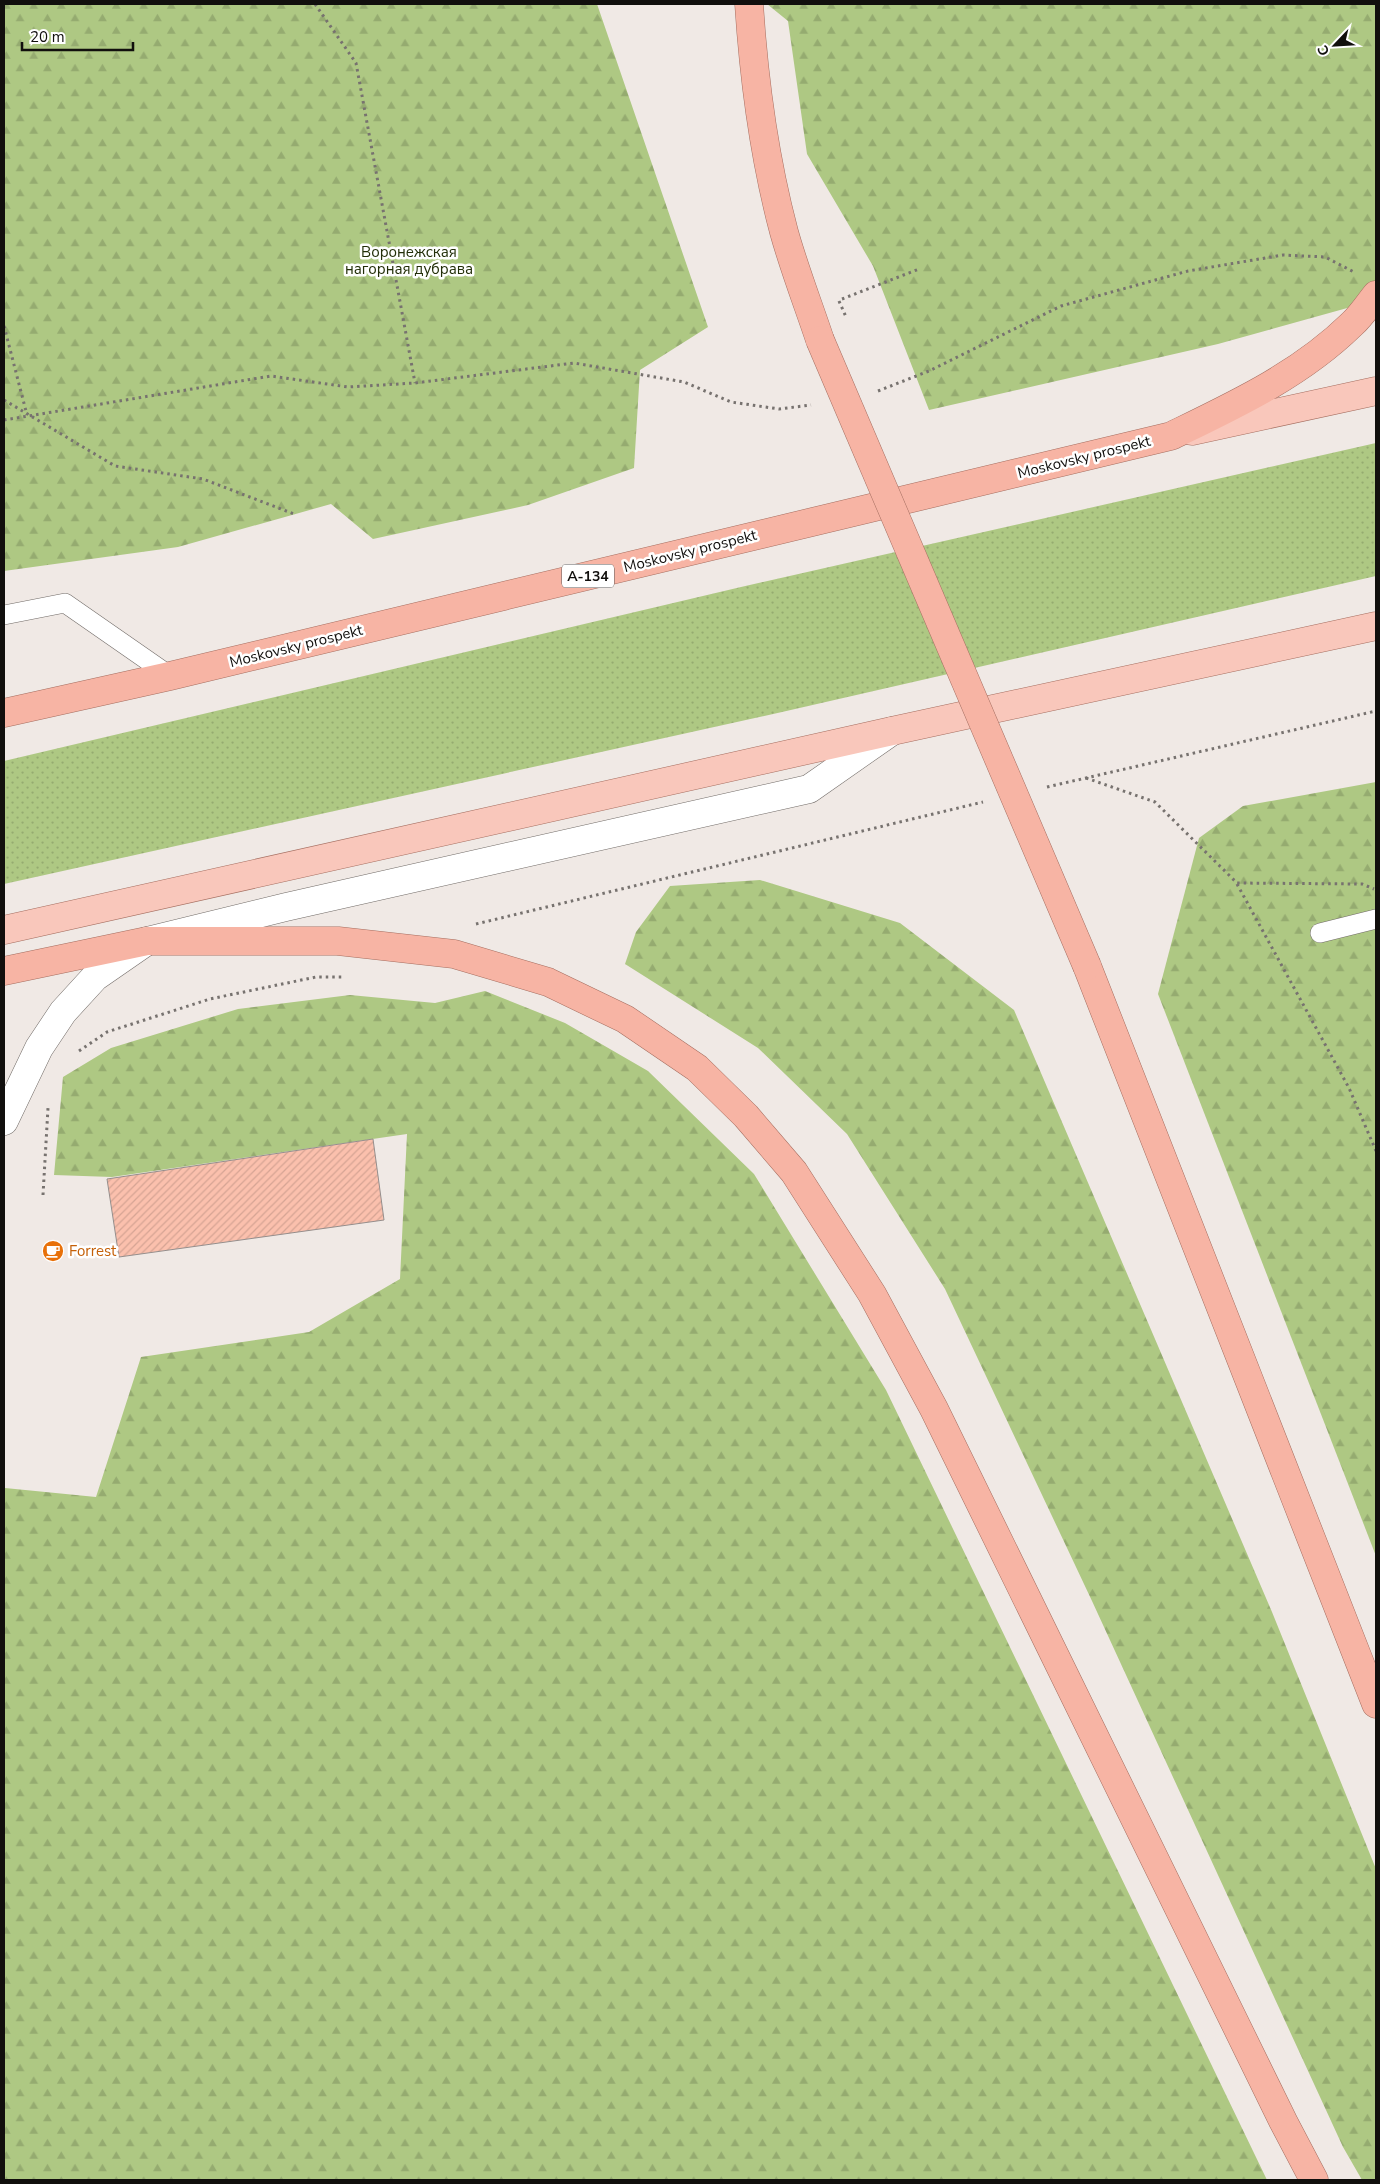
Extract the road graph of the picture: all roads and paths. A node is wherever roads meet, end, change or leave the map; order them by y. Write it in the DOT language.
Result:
graph roads {
  1 [pos="316,4"];
  2 [pos="749,4"];
  3 [pos="918,269"];
  4 [pos="1376,295"];
  5 [pos="839,301"];
  6 [pos="4,326"];
  7 [pos="271,376"];
  8 [pos="415,383"];
  9 [pos="1376,391"];
  10 [pos="4,400"];
  11 [pos="27,416"];
  12 [pos="4,420"];
  13 [pos="1171,436"];
  14 [pos="294,514"];
  15 [pos="4,615"];
  16 [pos="1376,626"];
  17 [pos="170,676"];
  18 [pos="1376,711"];
  19 [pos="4,713"];
  20 [pos="892,731"];
  21 [pos="1086,777"];
  22 [pos="1038,789"];
  23 [pos="990,800"];
  24 [pos="1237,883"];
  25 [pos="1376,890"];
  26 [pos="1376,920"];
  27 [pos="473,925"];
  28 [pos="4,930"];
  29 [pos="1320,933"];
  30 [pos="147,941"];
  31 [pos="4,971"];
  32 [pos="345,977"];
  33 [pos="71,1056"];
  34 [pos="49,1103"];
  35 [pos="4,1120"];
  36 [pos="1376,1151"];
  37 [pos="43,1195"];
  38 [pos="1376,1704"];
  39 [pos="1314,2180"];
  1 -- 8 [label="path"];
  2 -- 38 [label="highway, bridge"];
  3 -- 5 [label="path"];
  4 -- 13 [label="highway"];
  6 -- 11 [label="path"];
  7 -- 11 [label="path"];
  9 -- 13 [label="main road, Moskovsky prospekt"];
  10 -- 11 [label="path"];
  11 -- 12 [label="path"];
  11 -- 14 [label="path"];
  13 -- 17 [label="highway, Moskovsky prospekt / А-134"];
  15 -- 17 [label="lane"];
  16 -- 20 [label="main road"];
  17 -- 19 [label="highway, Moskovsky prospekt / А-134"];
  18 -- 21 [label="path"];
  20 -- 28 [label="main road"];
  20 -- 30 [label="street"];
  21 -- 22 [label="path"];
  21 -- 24 [label="path"];
  23 -- 27 [label="path"];
  24 -- 25 [label="path"];
  24 -- 36 [label="path"];
  26 -- 29 [label="lane"];
  30 -- 31 [label="highway"];
  30 -- 35 [label="street"];
  30 -- 39 [label="highway"];
  32 -- 33 [label="path"];
  34 -- 37 [label="path"];
}
